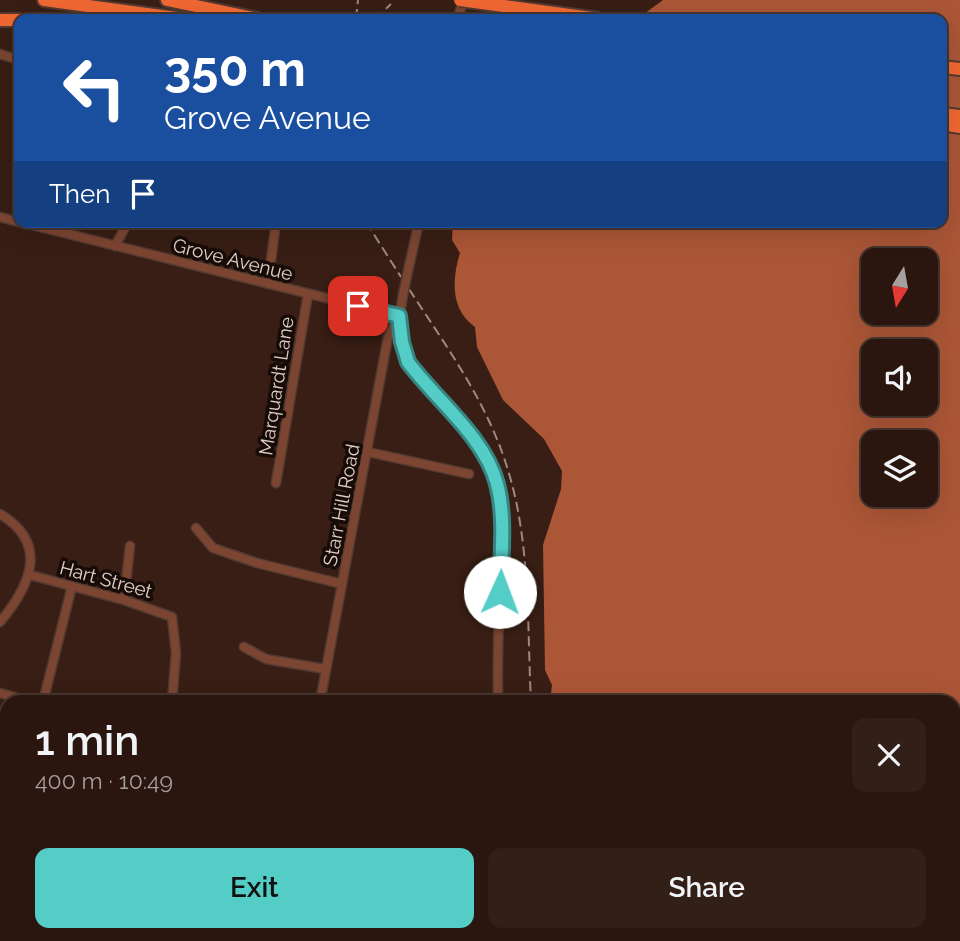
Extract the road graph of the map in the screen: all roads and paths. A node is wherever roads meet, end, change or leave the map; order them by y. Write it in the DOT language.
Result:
graph roads {
  1 [pos="44,0"];
  2 [pos="167,0"];
  3 [pos="462,0"];
  4 [pos="147,14"];
  5 [pos="234,14"];
  6 [pos="563,14"];
  7 [pos="44,228"];
  8 [pos="125,228"];
  9 [pos="275,228"];
  10 [pos="418,228"];
  11 [pos="115,246"];
  12 [pos="268,284"];
  13 [pos="308,293"];
  14 [pos="399,316"];
  15 [pos="368,453"];
  16 [pos="469,474"];
  17 [pos="276,483"];
  18 [pos="0,514"];
  19 [pos="196,528"];
  20 [pos="130,546"];
  21 [pos="30,575"];
  22 [pos="342,583"];
  23 [pos="72,586"];
  24 [pos="124,600"];
  25 [pos="0,622"];
  26 [pos="244,647"];
  27 [pos="325,669"];
  28 [pos="45,695"];
  29 [pos="173,695"];
  30 [pos="321,695"];
  31 [pos="498,695"];
  1 -- 4 [label="highway"];
  2 -- 5 [label="highway"];
  3 -- 6 [label="highway, bridge"];
  7 -- 11 [label="street, Grove Avenue"];
  8 -- 11 [label="street"];
  9 -- 12 [label="street"];
  10 -- 14 [label="street, bridge"];
  11 -- 12 [label="street, Grove Avenue"];
  12 -- 13 [label="street, Grove Avenue"];
  13 -- 14 [label="street, Grove Avenue"];
  13 -- 17 [label="street, Marquardt Lane"];
  14 -- 15 [label="street, Starr Hill Road"];
  14 -- 31 [label="street"];
  15 -- 16 [label="street"];
  15 -- 22 [label="street, Starr Hill Road"];
  18 -- 21 [label="street"];
  19 -- 22 [label="street"];
  20 -- 24 [label="street"];
  21 -- 23 [label="street, Hart Street"];
  21 -- 25 [label="street"];
  22 -- 27 [label="street, Starr Hill Road"];
  23 -- 24 [label="street, Hart Street"];
  23 -- 28 [label="street"];
  24 -- 29 [label="street, Hart Street"];
  26 -- 27 [label="street"];
  27 -- 30 [label="street, Starr Hill Road"];
}
